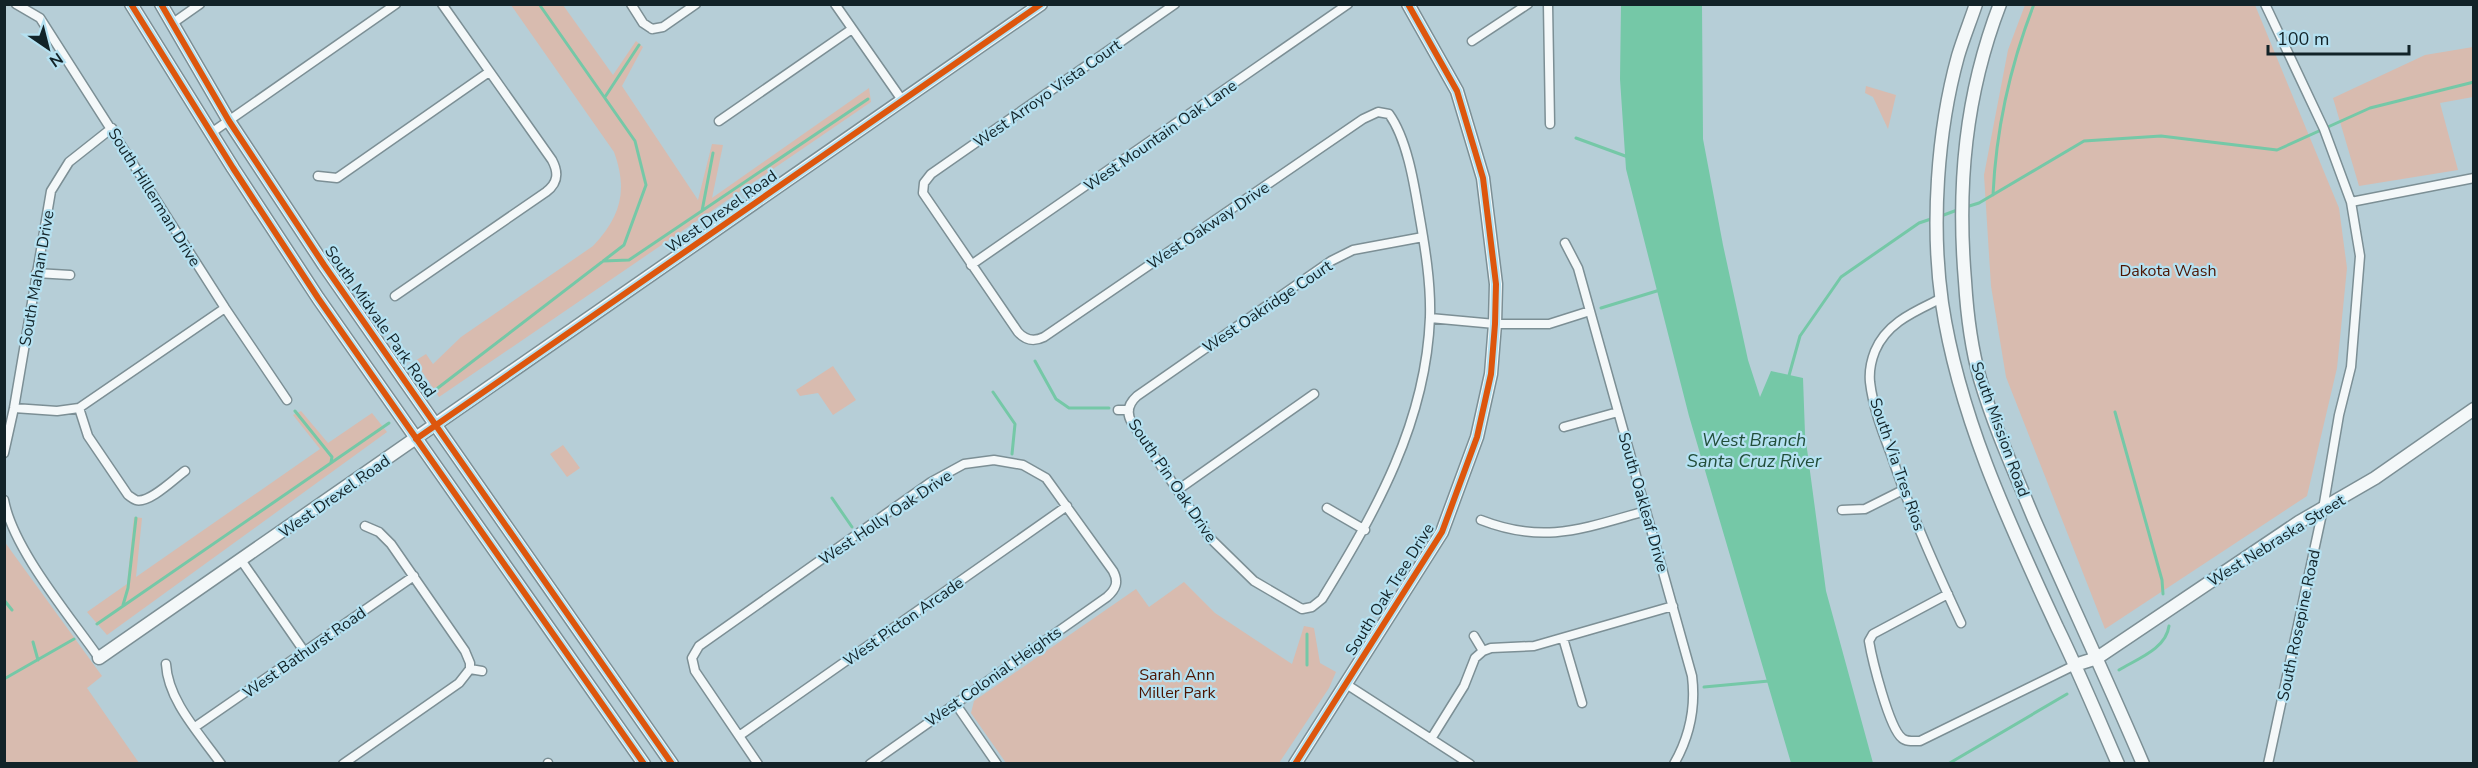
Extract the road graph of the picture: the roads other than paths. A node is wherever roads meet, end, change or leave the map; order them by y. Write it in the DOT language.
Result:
graph roads {
  1 [pos="16,4"];
  2 [pos="131,4"];
  3 [pos="161,4"];
  4 [pos="200,4"];
  5 [pos="396,4"];
  6 [pos="442,4"];
  7 [pos="631,4"];
  8 [pos="696,4"];
  9 [pos="835,4"];
  10 [pos="1041,4"];
  11 [pos="1175,4"];
  12 [pos="1329,4"];
  13 [pos="1348,4"];
  14 [pos="1408,4"];
  15 [pos="1528,4"];
  16 [pos="1548,4"];
  17 [pos="1976,4"];
  18 [pos="2000,4"];
  19 [pos="2265,4"];
  20 [pos="1336,13"];
  21 [pos="173,23"];
  22 [pos="852,29"];
  23 [pos="1472,41"];
  24 [pos="489,72"];
  25 [pos="902,100"];
  26 [pos="229,121"];
  27 [pos="719,121"];
  28 [pos="1550,124"];
  29 [pos="112,128"];
  30 [pos="211,133"];
  31 [pos="318,176"];
  32 [pos="2474,178"];
  33 [pos="2351,202"];
  34 [pos="1423,237"];
  35 [pos="1565,243"];
  36 [pos="971,264"];
  37 [pos="36,273"];
  38 [pos="70,275"];
  39 [pos="395,296"];
  40 [pos="1942,298"];
  41 [pos="225,308"];
  42 [pos="1590,311"];
  43 [pos="1430,318"];
  44 [pos="1495,324"];
  45 [pos="1314,394"];
  46 [pos="286,400"];
  47 [pos="14,408"];
  48 [pos="79,408"];
  49 [pos="2474,409"];
  50 [pos="1119,410"];
  51 [pos="1128,410"];
  52 [pos="1618,412"];
  53 [pos="1994,420"];
  54 [pos="436,423"];
  55 [pos="1564,427"];
  56 [pos="1973,427"];
  57 [pos="416,439"];
  58 [pos="4,453"];
  59 [pos="185,471"];
  60 [pos="1179,489"];
  61 [pos="1903,490"];
  62 [pos="4,500"];
  63 [pos="1066,506"];
  64 [pos="1327,508"];
  65 [pos="2323,509"];
  66 [pos="1842,510"];
  67 [pos="1646,511"];
  68 [pos="1481,520"];
  69 [pos="365,526"];
  70 [pos="1365,530"];
  71 [pos="241,560"];
  72 [pos="414,576"];
  73 [pos="1118,586"];
  74 [pos="1948,594"];
  75 [pos="1673,606"];
  76 [pos="1961,622"];
  77 [pos="1474,636"];
  78 [pos="1563,638"];
  79 [pos="304,651"];
  80 [pos="1483,651"];
  81 [pos="99,658"];
  82 [pos="2097,658"];
  83 [pos="166,664"];
  84 [pos="2075,665"];
  85 [pos="470,669"];
  86 [pos="482,671"];
  87 [pos="1346,684"];
  88 [pos="955,703"];
  89 [pos="1582,703"];
  90 [pos="195,727"];
  91 [pos="739,736"];
  92 [pos="1431,739"];
  93 [pos="220,764"];
  94 [pos="343,764"];
  95 [pos="644,764"];
  96 [pos="672,764"];
  97 [pos="758,764"];
  98 [pos="870,764"];
  99 [pos="997,764"];
  100 [pos="1295,764"];
  101 [pos="1470,764"];
  102 [pos="1674,764"];
  103 [pos="2118,764"];
  104 [pos="2144,764"];
  105 [pos="2268,764"];
  1 -- 29 [label="street, South Hillerman Drive"];
  2 -- 30 [label="main road"];
  3 -- 21 [label="main road, South Midvale Park Road"];
  4 -- 21 [label="street"];
  5 -- 26 [label="street"];
  6 -- 24 [label="street"];
  7 -- 8 [label="street"];
  9 -- 22 [label="street"];
  10 -- 25 [label="main road, West Drexel Road"];
  11 -- 36 [label="street, West Arroyo Vista Court"];
  12 -- 20 [label="street"];
  13 -- 20 [label="street, West Mountain Oak Lane"];
  14 -- 44 [label="main road, South Oak Tree Drive"];
  15 -- 23 [label="street"];
  16 -- 28 [label="street"];
  17 -- 40 [label="main road, South Mission Road"];
  18 -- 53 [label="main road, South Mission Road"];
  19 -- 33 [label="street, South Rosepine Road"];
  20 -- 36 [label="street, West Mountain Oak Lane"];
  21 -- 26 [label="main road, South Midvale Park Road"];
  22 -- 25 [label="street"];
  22 -- 27 [label="street"];
  24 -- 31 [label="street"];
  24 -- 39 [label="street"];
  25 -- 54 [label="main road, West Drexel Road"];
  26 -- 30 [label="street"];
  26 -- 54 [label="main road, South Midvale Park Road"];
  29 -- 37 [label="street, South Mahan Drive"];
  29 -- 41 [label="street, South Hillerman Drive"];
  30 -- 57 [label="main road"];
  32 -- 33 [label="street"];
  33 -- 65 [label="street, South Rosepine Road"];
  34 -- 36 [label="street, West Oakway Drive"];
  34 -- 43 [label="street"];
  34 -- 51 [label="street, West Oakridge Court"];
  35 -- 42 [label="street, South Oakleaf Drive"];
  37 -- 38 [label="street"];
  37 -- 47 [label="street, South Mahan Drive"];
  40 -- 56 [label="main road, South Mission Road"];
  40 -- 61 [label="street, South Via Tres Rios"];
  41 -- 46 [label="street, South Hillerman Drive"];
  41 -- 48 [label="street"];
  42 -- 44 [label="street"];
  42 -- 52 [label="street, South Oakleaf Drive"];
  43 -- 44 [label="street"];
  43 -- 70 [label="street"];
  44 -- 87 [label="main road, South Oak Tree Drive"];
  45 -- 60 [label="street"];
  47 -- 48 [label="street"];
  47 -- 58 [label="street, South Mahan Drive"];
  48 -- 59 [label="street"];
  49 -- 65 [label="main road, West Nebraska Street"];
  50 -- 51 [label="street"];
  51 -- 60 [label="street, South Pin Oak Drive"];
  52 -- 55 [label="street"];
  52 -- 67 [label="street, South Oakleaf Drive"];
  53 -- 56 [label="main road"];
  53 -- 82 [label="main road, South Mission Road"];
  54 -- 57 [label="main road, West Drexel Road"];
  54 -- 96 [label="main road, South Midvale Park Road"];
  56 -- 84 [label="main road, South Mission Road"];
  57 -- 71 [label="main road, West Drexel Road"];
  57 -- 95 [label="main road"];
  60 -- 70 [label="street, South Pin Oak Drive"];
  61 -- 66 [label="street"];
  61 -- 74 [label="street, South Via Tres Rios"];
  62 -- 81 [label="street"];
  63 -- 73 [label="street, West Holly Oak Drive"];
  63 -- 91 [label="street, West Picton Arcade"];
  63 -- 91 [label="street, West Holly Oak Drive"];
  64 -- 70 [label="street"];
  65 -- 82 [label="main road, West Nebraska Street"];
  65 -- 105 [label="street, South Rosepine Road"];
  67 -- 68 [label="street"];
  67 -- 75 [label="street, South Oakleaf Drive"];
  69 -- 72 [label="street"];
  71 -- 79 [label="street"];
  71 -- 81 [label="main road, West Drexel Road"];
  72 -- 79 [label="street, West Bathurst Road"];
  72 -- 85 [label="street"];
  73 -- 88 [label="street, West Colonial Heights"];
  74 -- 76 [label="street, South Via Tres Rios"];
  74 -- 84 [label="street"];
  75 -- 78 [label="street"];
  75 -- 102 [label="street, South Oakleaf Drive"];
  77 -- 80 [label="street"];
  78 -- 80 [label="street"];
  78 -- 89 [label="street"];
  79 -- 90 [label="street, West Bathurst Road"];
  80 -- 92 [label="street"];
  82 -- 84 [label="main road, West Nebraska Street"];
  82 -- 104 [label="main road, South Mission Road"];
  83 -- 90 [label="street"];
  84 -- 103 [label="main road, South Mission Road"];
  85 -- 86 [label="street"];
  85 -- 94 [label="street"];
  87 -- 92 [label="street"];
  87 -- 100 [label="main road, South Oak Tree Drive"];
  88 -- 98 [label="street, West Colonial Heights"];
  88 -- 99 [label="street"];
  90 -- 93 [label="street"];
  91 -- 97 [label="street"];
  92 -- 101 [label="street"];
}
